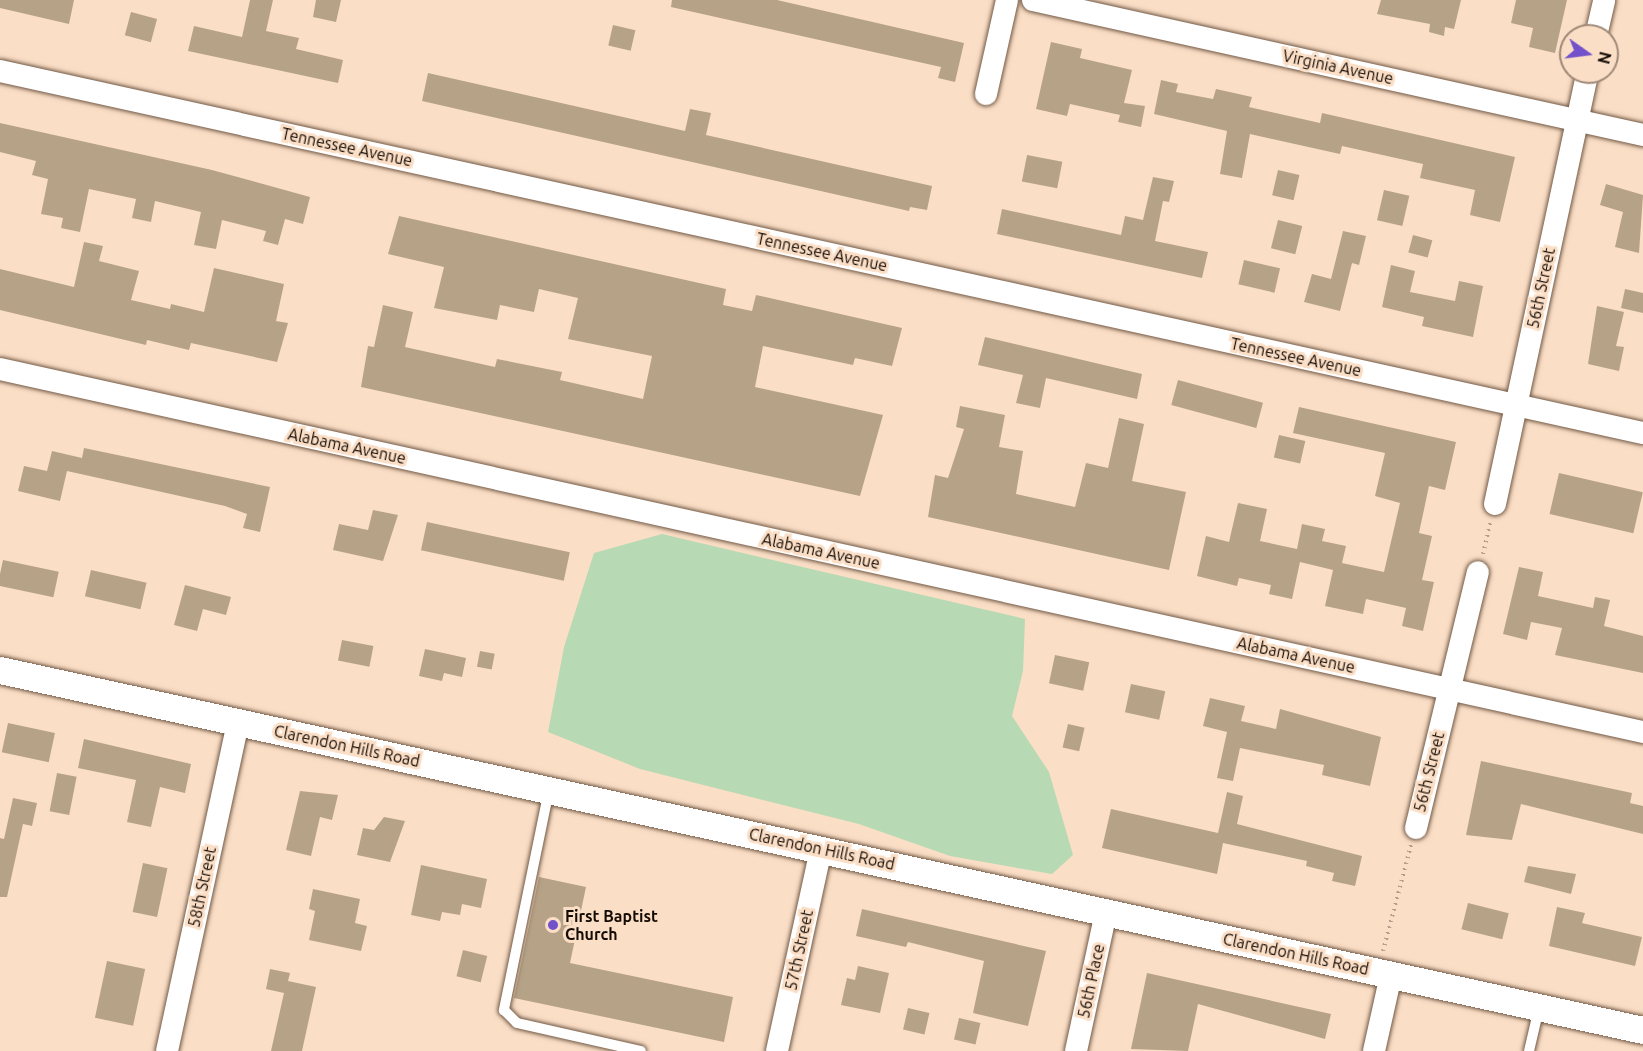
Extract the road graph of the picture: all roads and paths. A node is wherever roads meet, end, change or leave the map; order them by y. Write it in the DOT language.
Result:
graph roads {
  1 [pos="1007,0"];
  2 [pos="1033,0"];
  3 [pos="1604,0"];
  4 [pos="1599,24"];
  5 [pos="0,71"];
  6 [pos="1586,84"];
  7 [pos="986,94"];
  8 [pos="1578,120"];
  9 [pos="1643,135"];
  10 [pos="0,369"];
  11 [pos="1515,405"];
  12 [pos="1643,433"];
  13 [pos="1495,504"];
  14 [pos="1479,572"];
  15 [pos="0,670"];
  16 [pos="1453,690"];
  17 [pos="238,722"];
  18 [pos="1643,732"];
  19 [pos="549,790"];
  20 [pos="1416,828"];
  21 [pos="821,849"];
  22 [pos="1106,912"];
  23 [pos="1384,973"];
  24 [pos="1539,1007"];
  25 [pos="1643,1030"];
  26 [pos="166,1051"];
  27 [pos="640,1051"];
  28 [pos="777,1051"];
  29 [pos="1076,1051"];
  30 [pos="1374,1051"];
  31 [pos="1529,1051"];
  1 -- 7 [label="street"];
  2 -- 8 [label="street, Virginia Avenue"];
  3 -- 4 [label="street"];
  5 -- 11 [label="street, Tennessee Avenue"];
  6 -- 8 [label="street, 56th Street"];
  8 -- 9 [label="street, Virginia Avenue"];
  8 -- 11 [label="street, 56th Street"];
  10 -- 16 [label="street, Alabama Avenue"];
  11 -- 12 [label="street, Tennessee Avenue"];
  11 -- 13 [label="street, 56th Street"];
  13 -- 14 [label="path"];
  14 -- 16 [label="street, 56th Street"];
  15 -- 17 [label="street, Clarendon Hills Road"];
  16 -- 18 [label="street, Alabama Avenue"];
  16 -- 20 [label="street, 56th Street"];
  17 -- 19 [label="street, Clarendon Hills Road"];
  17 -- 26 [label="street, 58th Street"];
  19 -- 21 [label="street, Clarendon Hills Road"];
  19 -- 27 [label="lane"];
  20 -- 23 [label="path, 56th Street"];
  21 -- 22 [label="street, Clarendon Hills Road"];
  21 -- 28 [label="street, 57th Street"];
  22 -- 23 [label="street, Clarendon Hills Road"];
  22 -- 29 [label="street, 56th Place"];
  23 -- 24 [label="street, Clarendon Hills Road"];
  23 -- 30 [label="street"];
  24 -- 25 [label="street, Clarendon Hills Road"];
  24 -- 31 [label="lane"];
}
